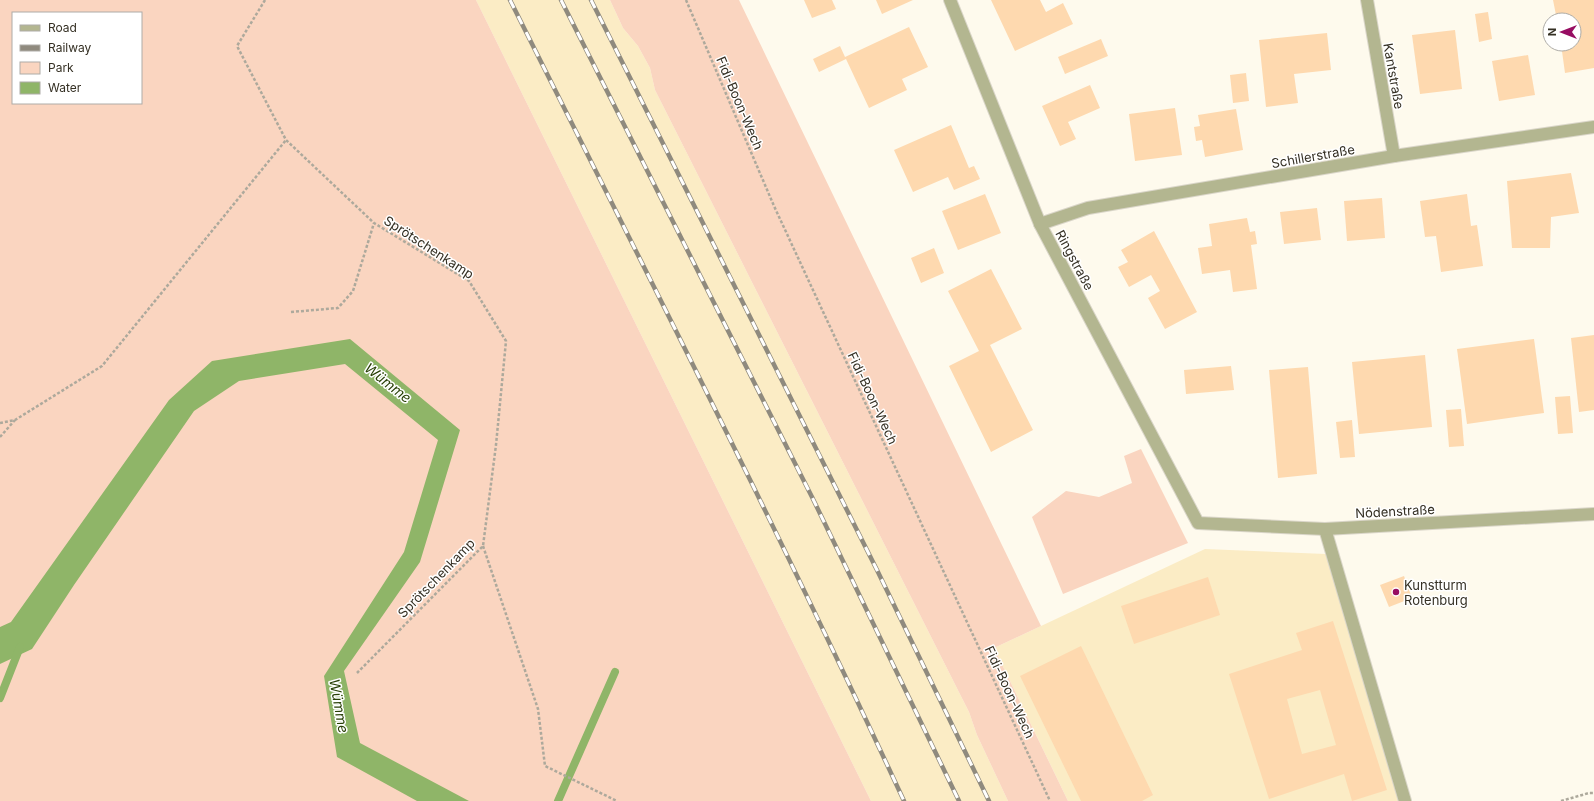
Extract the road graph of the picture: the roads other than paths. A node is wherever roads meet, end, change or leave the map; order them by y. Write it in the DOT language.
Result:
graph roads {
  1 [pos="950,0"];
  2 [pos="1367,0"];
  3 [pos="1594,127"];
  4 [pos="1394,156"];
  5 [pos="1040,224"];
  6 [pos="1594,514"];
  7 [pos="1198,523"];
  8 [pos="1325,529"];
  9 [pos="1405,801"];
  1 -- 5 [label="street, Ringstraße"];
  2 -- 4 [label="street, Kantstraße"];
  3 -- 4 [label="street, Schillerstraße"];
  4 -- 5 [label="street, Schillerstraße"];
  5 -- 7 [label="street, Ringstraße"];
  6 -- 8 [label="street, Nödenstraße"];
  7 -- 8 [label="street, Nödenstraße"];
  8 -- 9 [label="street"];
}
